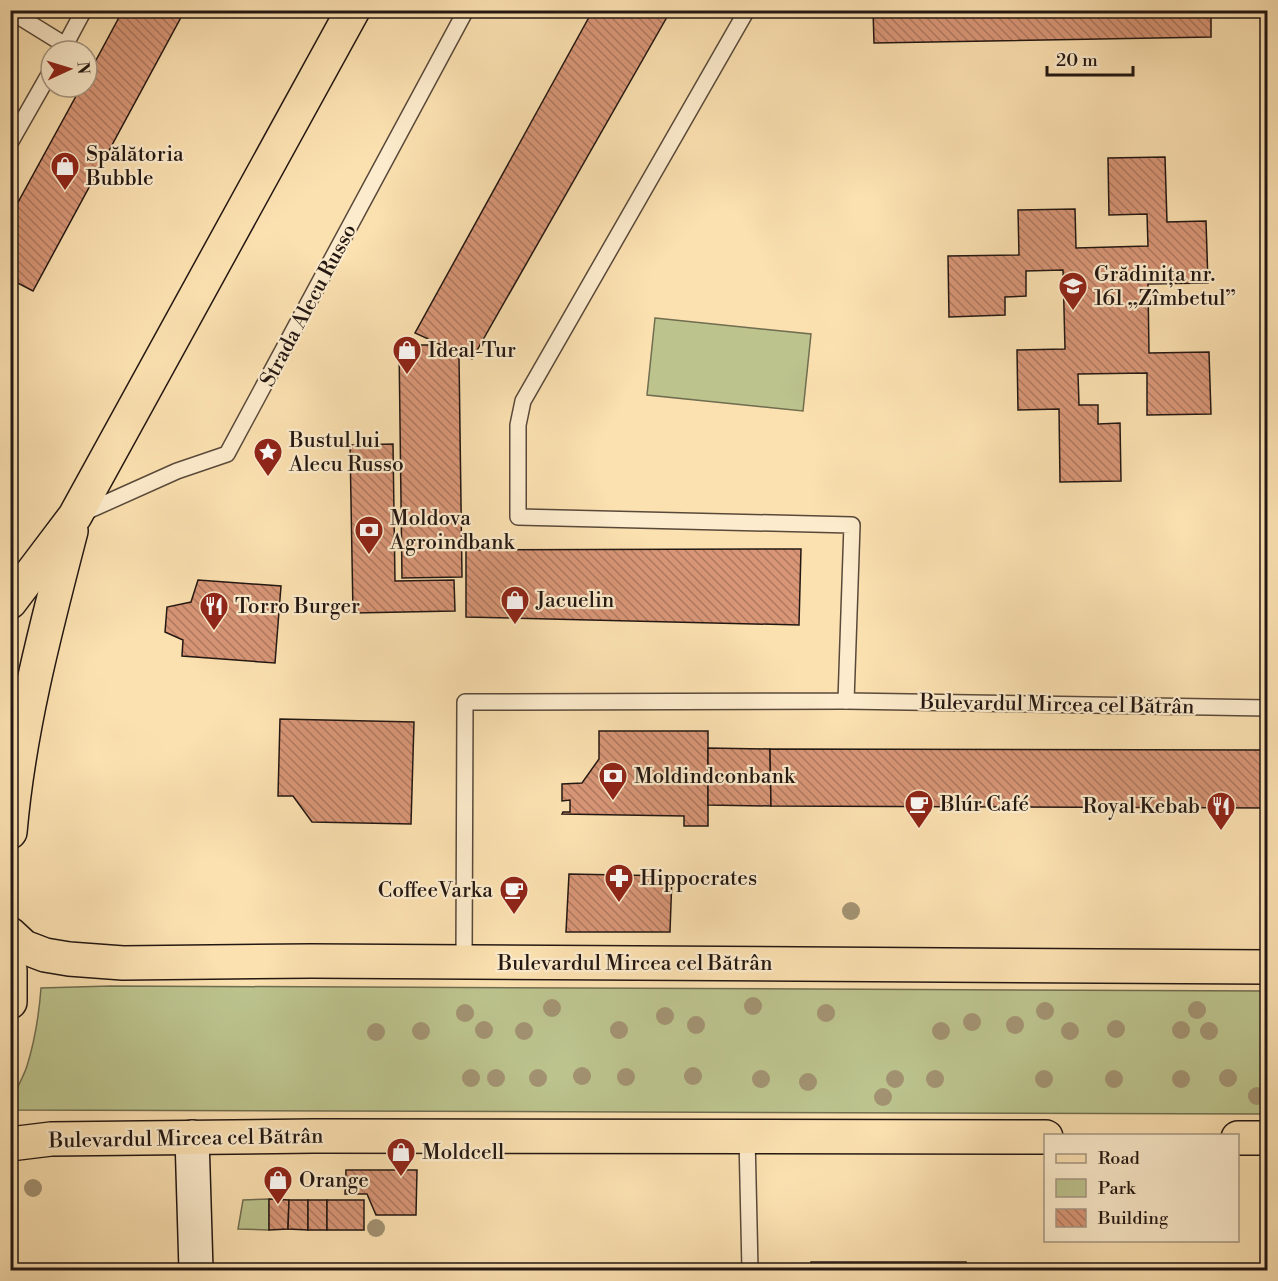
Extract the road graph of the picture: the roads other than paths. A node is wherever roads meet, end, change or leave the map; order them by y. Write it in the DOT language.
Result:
graph roads {
  1 [pos="84,10"];
  2 [pos="466,10"];
  3 [pos="747,10"];
  4 [pos="10,11"];
  5 [pos="349,12"];
  6 [pos="51,39"];
  7 [pos="69,39"];
  8 [pos="39,92"];
  9 [pos="10,143"];
  10 [pos="75,516"];
  11 [pos="10,602"];
  12 [pos="846,701"];
  13 [pos="1268,708"];
  14 [pos="10,832"];
  15 [pos="10,934"];
  16 [pos="464,962"];
  17 [pos="1268,967"];
  18 [pos="10,970"];
  19 [pos="10,1002"];
  20 [pos="192,1137"];
  21 [pos="747,1137"];
  22 [pos="1044,1137"];
  23 [pos="1239,1138"];
  24 [pos="1268,1138"];
  25 [pos="10,1144"];
  26 [pos="196,1270"];
  27 [pos="750,1270"];
  1 -- 7 [label="lane"];
  2 -- 10 [label="lane, Strada Alecu Russo"];
  3 -- 12 [label="lane"];
  4 -- 6 [label="lane"];
  5 -- 10 [label="main road, Strada Alecu Russo"];
  8 -- 9 [label="lane"];
  10 -- 11 [label="main road, Strada Alecu Russo"];
  10 -- 14 [label="main road, Strada Alecu Russo"];
  12 -- 13 [label="lane, Bulevardul Mircea cel Bătrân"];
  12 -- 16 [label="lane, Bulevardul Mircea cel Bătrân"];
  15 -- 16 [label="main road, Bulevardul Mircea cel Bătrân"];
  16 -- 17 [label="main road, Bulevardul Mircea cel Bătrân"];
  18 -- 19 [label="main road"];
  20 -- 21 [label="main road, Bulevardul Mircea cel Bătrân"];
  20 -- 25 [label="main road, Bulevardul Mircea cel Bătrân"];
  20 -- 26 [label="street"];
  21 -- 22 [label="main road, Bulevardul Mircea cel Bătrân"];
  21 -- 27 [label="lane"];
  23 -- 24 [label="main road"];
}
